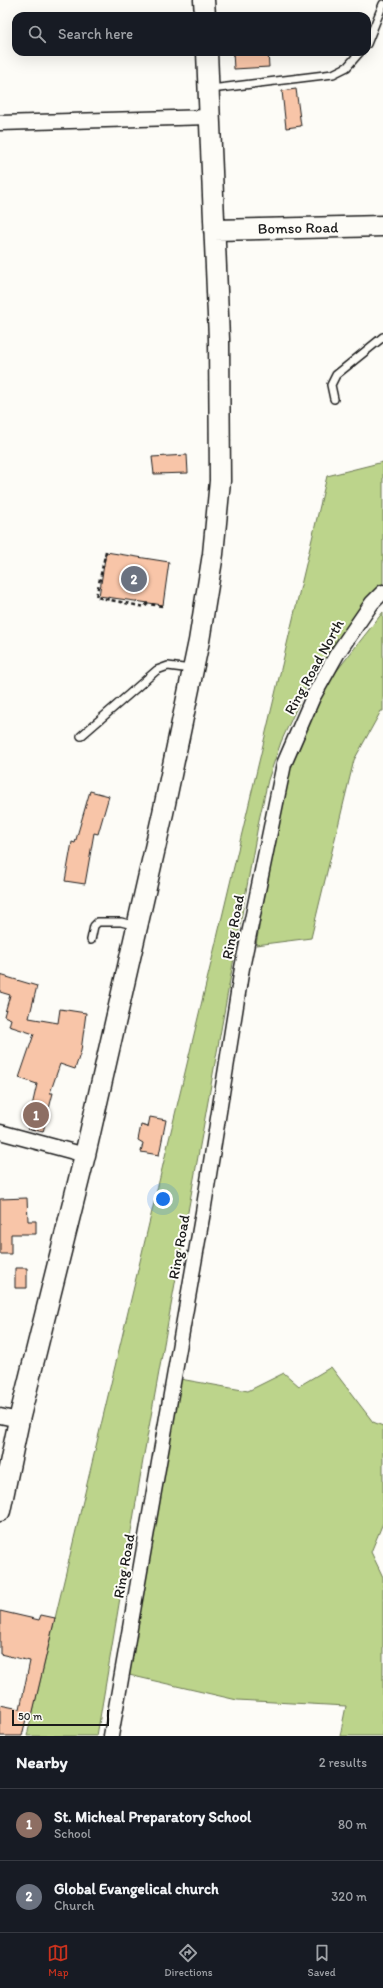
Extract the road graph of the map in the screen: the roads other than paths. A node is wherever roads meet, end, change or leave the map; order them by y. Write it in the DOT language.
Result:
graph roads {
  1 [pos="204,0"];
  2 [pos="383,4"];
  3 [pos="205,12"];
  4 [pos="371,34"];
  5 [pos="207,56"];
  6 [pos="356,56"];
  7 [pos="208,89"];
  8 [pos="210,117"];
  9 [pos="0,123"];
  10 [pos="383,226"];
  11 [pos="214,230"];
  12 [pos="383,337"];
  13 [pos="334,399"];
  14 [pos="383,592"];
  15 [pos="193,670"];
  16 [pos="81,736"];
  17 [pos="284,764"];
  18 [pos="137,926"];
  19 [pos="91,940"];
  20 [pos="0,1132"];
  21 [pos="85,1155"];
  22 [pos="0,1416"];
  23 [pos="20,1420"];
  24 [pos="0,1511"];
  25 [pos="111,1736"];
  1 -- 3 [label="street"];
  2 -- 4 [label="lane"];
  5 -- 7 [label="street"];
  6 -- 7 [label="lane"];
  7 -- 8 [label="street"];
  8 -- 9 [label="street"];
  8 -- 11 [label="street"];
  10 -- 11 [label="street, Bomso Road"];
  11 -- 15 [label="street"];
  12 -- 13 [label="lane"];
  14 -- 17 [label="street, Ring Road North"];
  15 -- 16 [label="lane"];
  15 -- 18 [label="street"];
  17 -- 25 [label="street, Ring Road"];
  18 -- 19 [label="lane"];
  18 -- 21 [label="street"];
  20 -- 21 [label="street"];
  21 -- 23 [label="street"];
  22 -- 23 [label="street"];
  23 -- 24 [label="street"];
}
